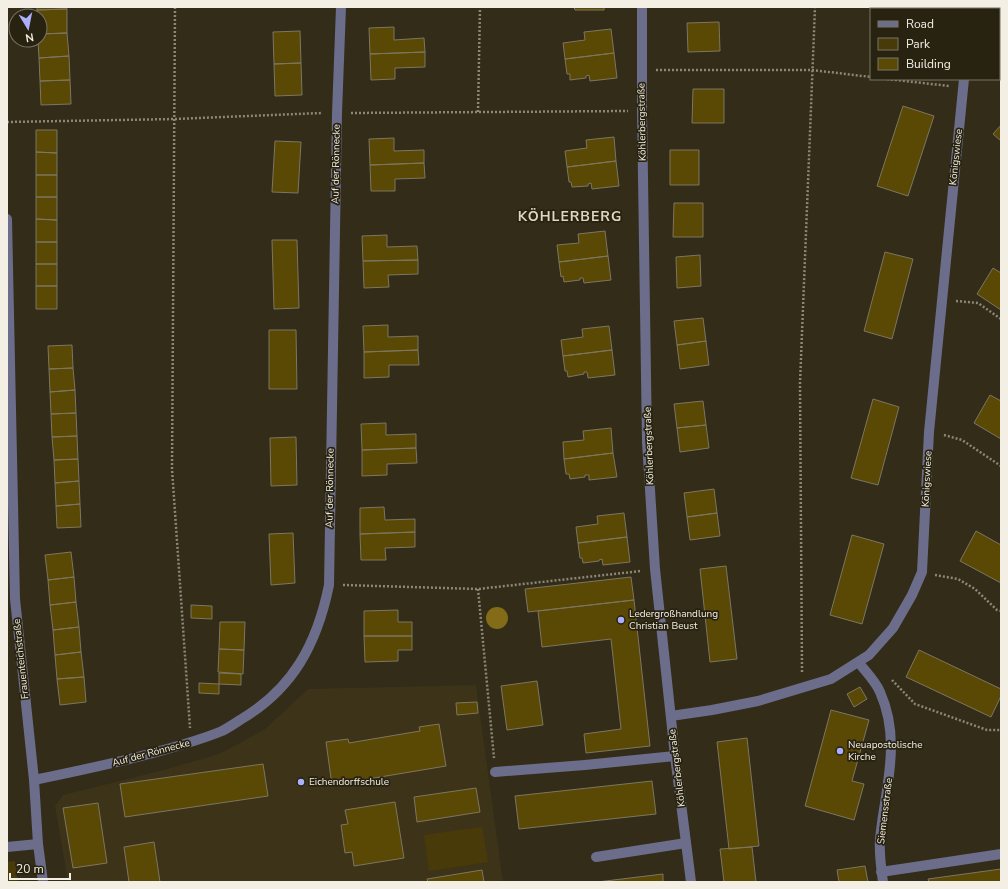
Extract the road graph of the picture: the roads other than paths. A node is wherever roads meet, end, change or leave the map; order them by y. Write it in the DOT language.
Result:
graph roads {
  1 [pos="341,7"];
  2 [pos="642,7"];
  3 [pos="963,83"];
  4 [pos="7,219"];
  5 [pos="10,532"];
  6 [pos="859,663"];
  7 [pos="671,716"];
  8 [pos="675,756"];
  9 [pos="495,772"];
  10 [pos="34,780"];
  11 [pos="686,843"];
  12 [pos="38,844"];
  13 [pos="7,847"];
  14 [pos="1001,854"];
  15 [pos="596,857"];
  16 [pos="881,872"];
  17 [pos="43,882"];
  18 [pos="691,882"];
  19 [pos="883,882"];
  1 -- 10 [label="street, Auf der Rönnecke"];
  2 -- 7 [label="street, Köhlerbergstraße"];
  3 -- 6 [label="street, Königswiese"];
  4 -- 5 [label="street, Frauenteichstraße"];
  5 -- 10 [label="street, Frauenteichstraße"];
  6 -- 7 [label="street, Königswiese"];
  6 -- 16 [label="street, Siemensstraße"];
  7 -- 8 [label="street, Köhlerbergstraße"];
  8 -- 9 [label="street"];
  8 -- 11 [label="street, Köhlerbergstraße"];
  10 -- 12 [label="street, Frauenteichstraße"];
  11 -- 15 [label="street"];
  11 -- 18 [label="street, Köhlerbergstraße"];
  12 -- 13 [label="street"];
  12 -- 17 [label="street, Frauenteichstraße"];
  14 -- 16 [label="street"];
  16 -- 19 [label="street, Siemensstraße"];
}
